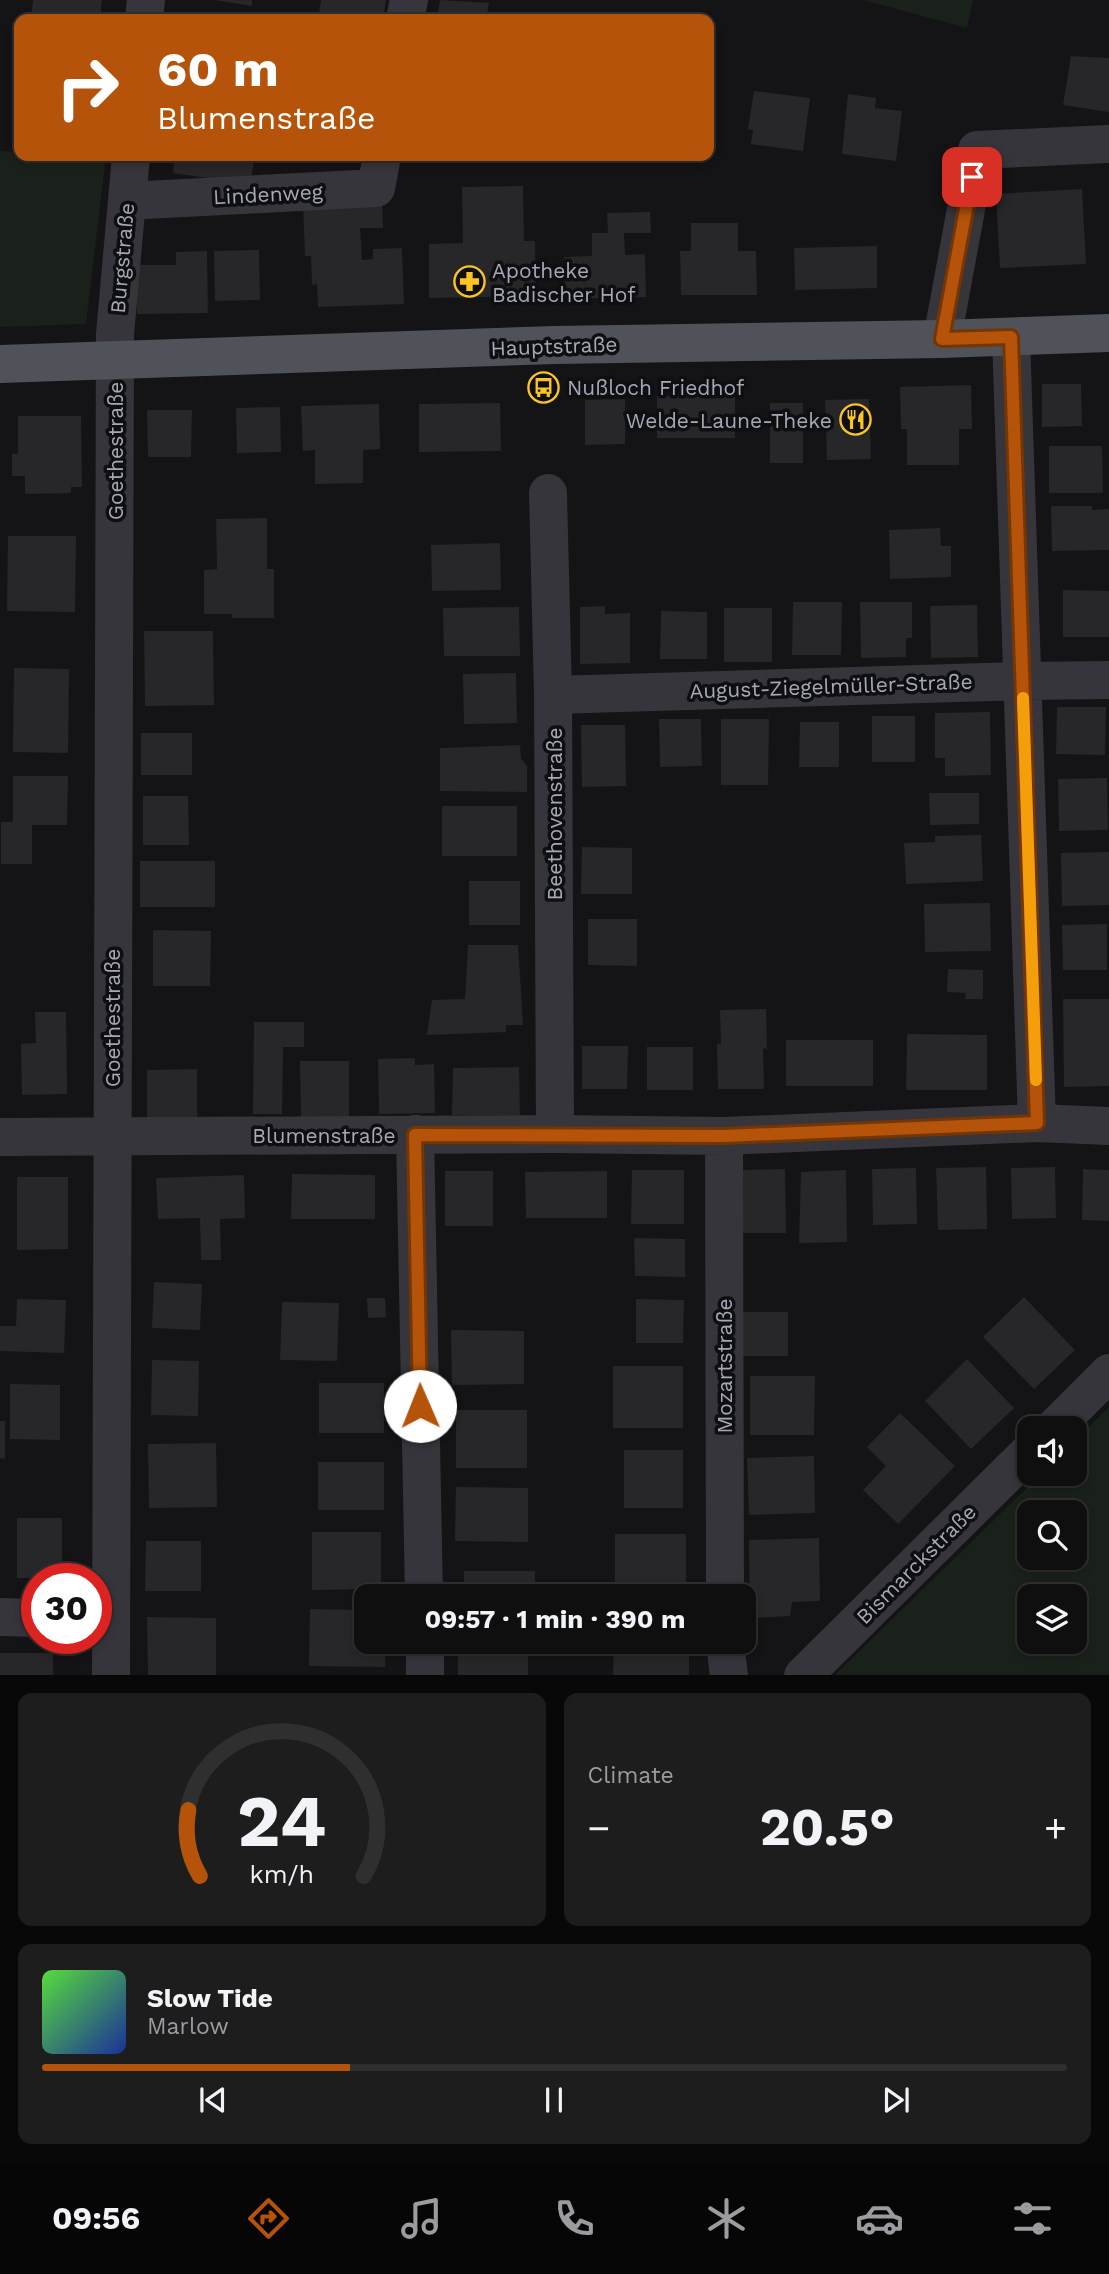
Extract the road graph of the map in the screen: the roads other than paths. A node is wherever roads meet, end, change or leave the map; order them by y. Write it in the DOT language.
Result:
graph roads {
  1 [pos="1109,144"];
  2 [pos="131,161"];
  3 [pos="381,161"];
  4 [pos="127,201"];
  5 [pos="1109,333"];
  6 [pos="1011,337"];
  7 [pos="942,339"];
  8 [pos="116,360"];
  9 [pos="0,363"];
  10 [pos="548,493"];
  11 [pos="1109,680"];
  12 [pos="1022,681"];
  13 [pos="554,695"];
  14 [pos="1037,1123"];
  15 [pos="1109,1126"];
  16 [pos="555,1134"];
  17 [pos="415,1135"];
  18 [pos="111,1136"];
  19 [pos="724,1136"];
  20 [pos="0,1137"];
  21 [pos="1109,1373"];
  22 [pos="1066,1416"];
  23 [pos="1017,1464"];
  24 [pos="105,1563"];
  25 [pos="424,1584"];
  26 [pos="725,1584"];
  27 [pos="0,1617"];
  28 [pos="21,1618"];
  29 [pos="108,1654"];
  30 [pos="425,1654"];
  31 [pos="726,1654"];
  32 [pos="111,1675"];
  33 [pos="425,1675"];
  34 [pos="729,1675"];
  35 [pos="803,1675"];
  1 -- 7 [label="street"];
  2 -- 4 [label="street, Burgstraße"];
  3 -- 4 [label="street, Lindenweg"];
  4 -- 8 [label="street, Burgstraße"];
  5 -- 6 [label="main road, Hauptstraße"];
  6 -- 7 [label="main road, Hauptstraße"];
  6 -- 12 [label="street"];
  7 -- 8 [label="main road, Hauptstraße"];
  8 -- 9 [label="main road, Hauptstraße"];
  8 -- 18 [label="street, Goethestraße"];
  10 -- 13 [label="street, Beethovenstraße"];
  11 -- 12 [label="street, August-Ziegelmüller-Straße"];
  12 -- 13 [label="street, August-Ziegelmüller-Straße"];
  12 -- 14 [label="street"];
  13 -- 16 [label="street, Beethovenstraße"];
  14 -- 15 [label="street, Blumenstraße"];
  14 -- 19 [label="street, Blumenstraße"];
  16 -- 17 [label="street, Blumenstraße"];
  16 -- 19 [label="street, Blumenstraße"];
  17 -- 18 [label="street, Blumenstraße"];
  17 -- 25 [label="street"];
  18 -- 20 [label="street, Blumenstraße"];
  18 -- 24 [label="street, Goethestraße"];
  19 -- 26 [label="street, Mozartstraße"];
  21 -- 22 [label="street"];
  23 -- 35 [label="street, Bismarckstraße"];
  27 -- 28 [label="street"];
  29 -- 32 [label="street, Goethestraße"];
  30 -- 33 [label="street"];
  31 -- 34 [label="street"];
}
